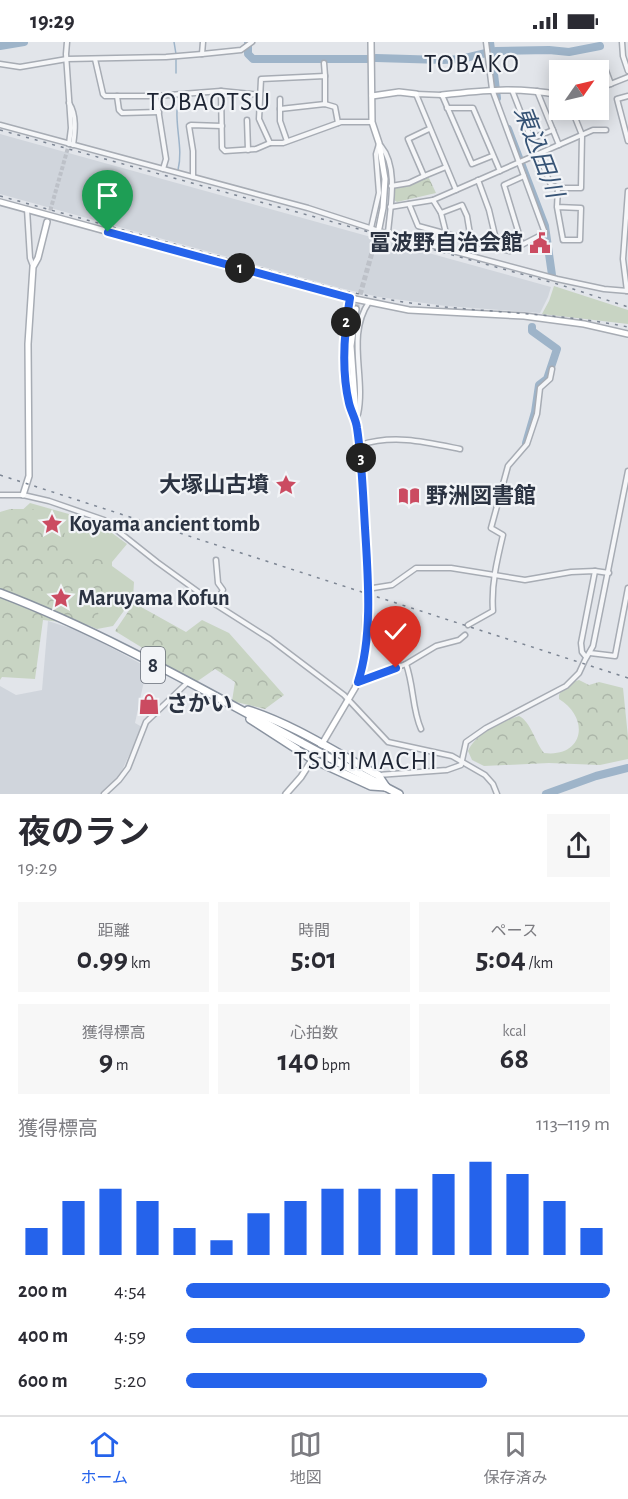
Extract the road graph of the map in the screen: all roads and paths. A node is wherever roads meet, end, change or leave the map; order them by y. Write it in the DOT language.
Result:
graph roads {
  1 [pos="67,42"];
  2 [pos="203,42"];
  3 [pos="371,42"];
  4 [pos="486,42"];
  5 [pos="622,42"];
  6 [pos="248,44"];
  7 [pos="202,54"];
  8 [pos="67,59"];
  9 [pos="95,59"];
  10 [pos="324,63"];
  11 [pos="0,64"];
  12 [pos="628,71"];
  13 [pos="325,76"];
  14 [pos="628,77"];
  15 [pos="609,79"];
  16 [pos="611,84"];
  17 [pos="492,89"];
  18 [pos="512,89"];
  19 [pos="221,91"];
  20 [pos="537,91"];
  21 [pos="549,93"];
  22 [pos="416,94"];
  23 [pos="260,95"];
  24 [pos="442,95"];
  25 [pos="117,96"];
  26 [pos="156,96"];
  27 [pos="372,96"];
  28 [pos="628,96"];
  29 [pos="280,99"];
  30 [pos="325,104"];
  31 [pos="447,108"];
  32 [pos="280,109"];
  33 [pos="159,112"];
  34 [pos="247,120"];
  35 [pos="576,120"];
  36 [pos="372,122"];
  37 [pos="338,123"];
  38 [pos="0,125"];
  39 [pos="222,126"];
  40 [pos="429,129"];
  41 [pos="553,130"];
  42 [pos="606,130"];
  43 [pos="582,135"];
  44 [pos="287,141"];
  45 [pos="628,141"];
  46 [pos="270,143"];
  47 [pos="379,144"];
  48 [pos="71,145"];
  49 [pos="560,145"];
  50 [pos="248,150"];
  51 [pos="536,155"];
  52 [pos="492,156"];
  53 [pos="519,162"];
  54 [pos="446,167"];
  55 [pos="163,169"];
  56 [pos="500,171"];
  57 [pos="424,176"];
  58 [pos="524,176"];
  59 [pos="193,177"];
  60 [pos="478,180"];
  61 [pos="392,186"];
  62 [pos="558,188"];
  63 [pos="456,190"];
  64 [pos="628,191"];
  65 [pos="433,200"];
  66 [pos="0,202"];
  67 [pos="409,204"];
  68 [pos="390,207"];
  69 [pos="557,207"];
  70 [pos="27,209"];
  71 [pos="441,213"];
  72 [pos="47,222"];
  73 [pos="371,228"];
  74 [pos="379,228"];
  75 [pos="388,232"];
  76 [pos="446,233"];
  77 [pos="471,240"];
  78 [pos="522,244"];
  79 [pos="498,248"];
  80 [pos="33,267"];
  81 [pos="627,291"];
  82 [pos="350,298"];
  83 [pos="369,302"];
  84 [pos="356,309"];
  85 [pos="628,334"];
  86 [pos="552,369"];
  87 [pos="356,420"];
  88 [pos="360,445"];
  89 [pos="460,449"];
  90 [pos="628,471"];
  91 [pos="0,495"];
  92 [pos="23,495"];
  93 [pos="216,560"];
  94 [pos="595,570"];
  95 [pos="609,573"];
  96 [pos="494,576"];
  97 [pos="628,588"];
  98 [pos="367,589"];
  99 [pos="0,593"];
  100 [pos="215,604"];
  101 [pos="468,625"];
  102 [pos="465,635"];
  103 [pos="588,655"];
  104 [pos="406,664"];
  105 [pos="358,682"];
  106 [pos="187,683"];
  107 [pos="348,699"];
  108 [pos="236,708"];
  109 [pos="421,729"];
  110 [pos="322,744"];
  111 [pos="312,759"];
  112 [pos="463,762"];
  113 [pos="378,775"];
  114 [pos="386,787"];
  115 [pos="104,794"];
  116 [pos="285,794"];
  117 [pos="399,794"];
  118 [pos="497,794"];
  1 -- 8 [label="street"];
  2 -- 7 [label="street"];
  3 -- 27 [label="street"];
  4 -- 17 [label="street"];
  5 -- 12 [label="street"];
  6 -- 7 [label="street"];
  7 -- 9 [label="street"];
  8 -- 9 [label="street"];
  8 -- 11 [label="street"];
  8 -- 48 [label="street"];
  9 -- 25 [label="street"];
  10 -- 13 [label="street"];
  13 -- 23 [label="street"];
  13 -- 30 [label="street"];
  14 -- 16 [label="street"];
  15 -- 16 [label="street"];
  17 -- 18 [label="street"];
  17 -- 24 [label="street"];
  17 -- 53 [label="street"];
  18 -- 20 [label="street"];
  18 -- 41 [label="street"];
  19 -- 23 [label="street"];
  19 -- 26 [label="street"];
  19 -- 39 [label="street"];
  20 -- 21 [label="street"];
  20 -- 41 [label="street"];
  22 -- 24 [label="street"];
  22 -- 27 [label="street"];
  22 -- 40 [label="street"];
  23 -- 46 [label="street"];
  24 -- 31 [label="street"];
  25 -- 26 [label="street"];
  25 -- 33 [label="street"];
  26 -- 33 [label="street"];
  27 -- 36 [label="street"];
  28 -- 45 [label="street"];
  29 -- 32 [label="street"];
  30 -- 32 [label="street"];
  30 -- 37 [label="street"];
  31 -- 52 [label="street"];
  31 -- 52 [label="street"];
  32 -- 44 [label="street"];
  33 -- 55 [label="street"];
  34 -- 50 [label="street"];
  35 -- 43 [label="street"];
  36 -- 37 [label="street"];
  36 -- 47 [label="street"];
  37 -- 44 [label="street"];
  38 -- 48 [label="street"];
  39 -- 50 [label="street"];
  39 -- 59 [label="street"];
  40 -- 54 [label="street"];
  40 -- 57 [label="street"];
  41 -- 49 [label="street"];
  42 -- 43 [label="street"];
  43 -- 49 [label="street"];
  43 -- 62 [label="street"];
  44 -- 46 [label="street"];
  46 -- 50 [label="street"];
  47 -- 61 [label="street"];
  47 -- 73 [label="street"];
  47 -- 74 [label="street"];
  48 -- 55 [label="street"];
  49 -- 51 [label="street"];
  51 -- 53 [label="street"];
  51 -- 62 [label="street"];
  52 -- 56 [label="street"];
  53 -- 56 [label="street"];
  53 -- 58 [label="street"];
  54 -- 57 [label="street"];
  54 -- 63 [label="street"];
  55 -- 59 [label="street"];
  56 -- 60 [label="street"];
  57 -- 61 [label="street"];
  58 -- 78 [label="street"];
  58 -- 78 [label="street"];
  59 -- 73 [label="street"];
  60 -- 63 [label="street"];
  60 -- 79 [label="street"];
  61 -- 68 [label="street"];
  62 -- 69 [label="street"];
  63 -- 65 [label="street"];
  64 -- 81 [label="street"];
  65 -- 67 [label="street"];
  65 -- 71 [label="street"];
  66 -- 70 [label="street"];
  67 -- 68 [label="street"];
  67 -- 76 [label="street"];
  68 -- 75 [label="street"];
  69 -- 69 [label="street"];
  70 -- 80 [label="street"];
  70 -- 82 [label="street"];
  71 -- 76 [label="street"];
  71 -- 77 [label="street"];
  72 -- 80 [label="street"];
  73 -- 75 [label="street"];
  75 -- 81 [label="street"];
  76 -- 77 [label="street"];
  77 -- 79 [label="street"];
  78 -- 79 [label="street"];
  80 -- 92 [label="street"];
  82 -- 83 [label="street"];
  82 -- 87 [label="street"];
  83 -- 85 [label="street"];
  83 -- 87 [label="street"];
  84 -- 87 [label="street"];
  86 -- 96 [label="street"];
  87 -- 88 [label="street"];
  88 -- 89 [label="street"];
  88 -- 98 [label="street"];
  90 -- 95 [label="street"];
  91 -- 92 [label="street"];
  92 -- 100 [label="street"];
  93 -- 100 [label="street"];
  94 -- 95 [label="street"];
  94 -- 96 [label="street"];
  94 -- 103 [label="street"];
  95 -- 103 [label="street"];
  96 -- 98 [label="street"];
  96 -- 101 [label="street"];
  97 -- 103 [label="street"];
  98 -- 105 [label="street"];
  99 -- 106 [label="highway, 8"];
  100 -- 107 [label="street"];
  102 -- 104 [label="street"];
  103 -- 112 [label="street"];
  104 -- 105 [label="street"];
  104 -- 109 [label="street"];
  105 -- 107 [label="street"];
  106 -- 108 [label="highway, 8"];
  106 -- 115 [label="street"];
  107 -- 110 [label="street"];
  107 -- 112 [label="street"];
  108 -- 110 [label="highway"];
  108 -- 111 [label="highway"];
  108 -- 114 [label="highway, 8, bridge"];
  110 -- 111 [label="street"];
  110 -- 113 [label="highway"];
  111 -- 114 [label="highway"];
  111 -- 116 [label="street"];
  112 -- 113 [label="street"];
  112 -- 118 [label="street"];
  113 -- 114 [label="highway"];
  114 -- 117 [label="highway, 8"];
}
